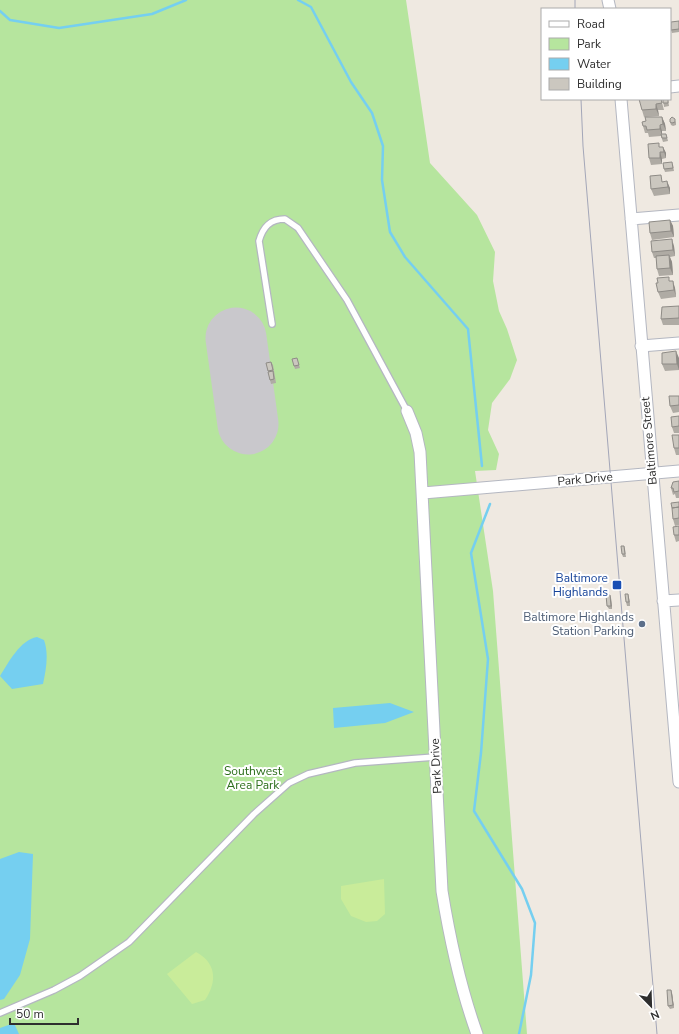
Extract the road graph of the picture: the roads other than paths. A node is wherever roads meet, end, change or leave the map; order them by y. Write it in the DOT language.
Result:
graph roads {
  1 [pos="621,100"];
  2 [pos="679,215"];
  3 [pos="631,219"];
  4 [pos="272,324"];
  5 [pos="679,343"];
  6 [pos="641,346"];
  7 [pos="406,411"];
  8 [pos="679,471"];
  9 [pos="652,474"];
  10 [pos="423,493"];
  11 [pos="679,600"];
  12 [pos="663,601"];
  13 [pos="676,730"];
  14 [pos="435,757"];
  15 [pos="679,782"];
  16 [pos="0,1013"];
  17 [pos="477,1034"];
  1 -- 3 [label="street, Baltimore Street"];
  2 -- 3 [label="street"];
  3 -- 6 [label="street, Baltimore Street"];
  4 -- 7 [label="lane"];
  5 -- 6 [label="street"];
  6 -- 9 [label="street, Baltimore Street"];
  7 -- 10 [label="street, Park Drive"];
  8 -- 9 [label="street, Park Drive"];
  9 -- 10 [label="street, Park Drive"];
  9 -- 12 [label="street, Baltimore Street"];
  10 -- 14 [label="street, Park Drive"];
  11 -- 12 [label="street"];
  12 -- 13 [label="street, Baltimore Street"];
  13 -- 15 [label="street, Baltimore Street"];
  14 -- 16 [label="lane"];
  14 -- 17 [label="street, Park Drive"];
}
